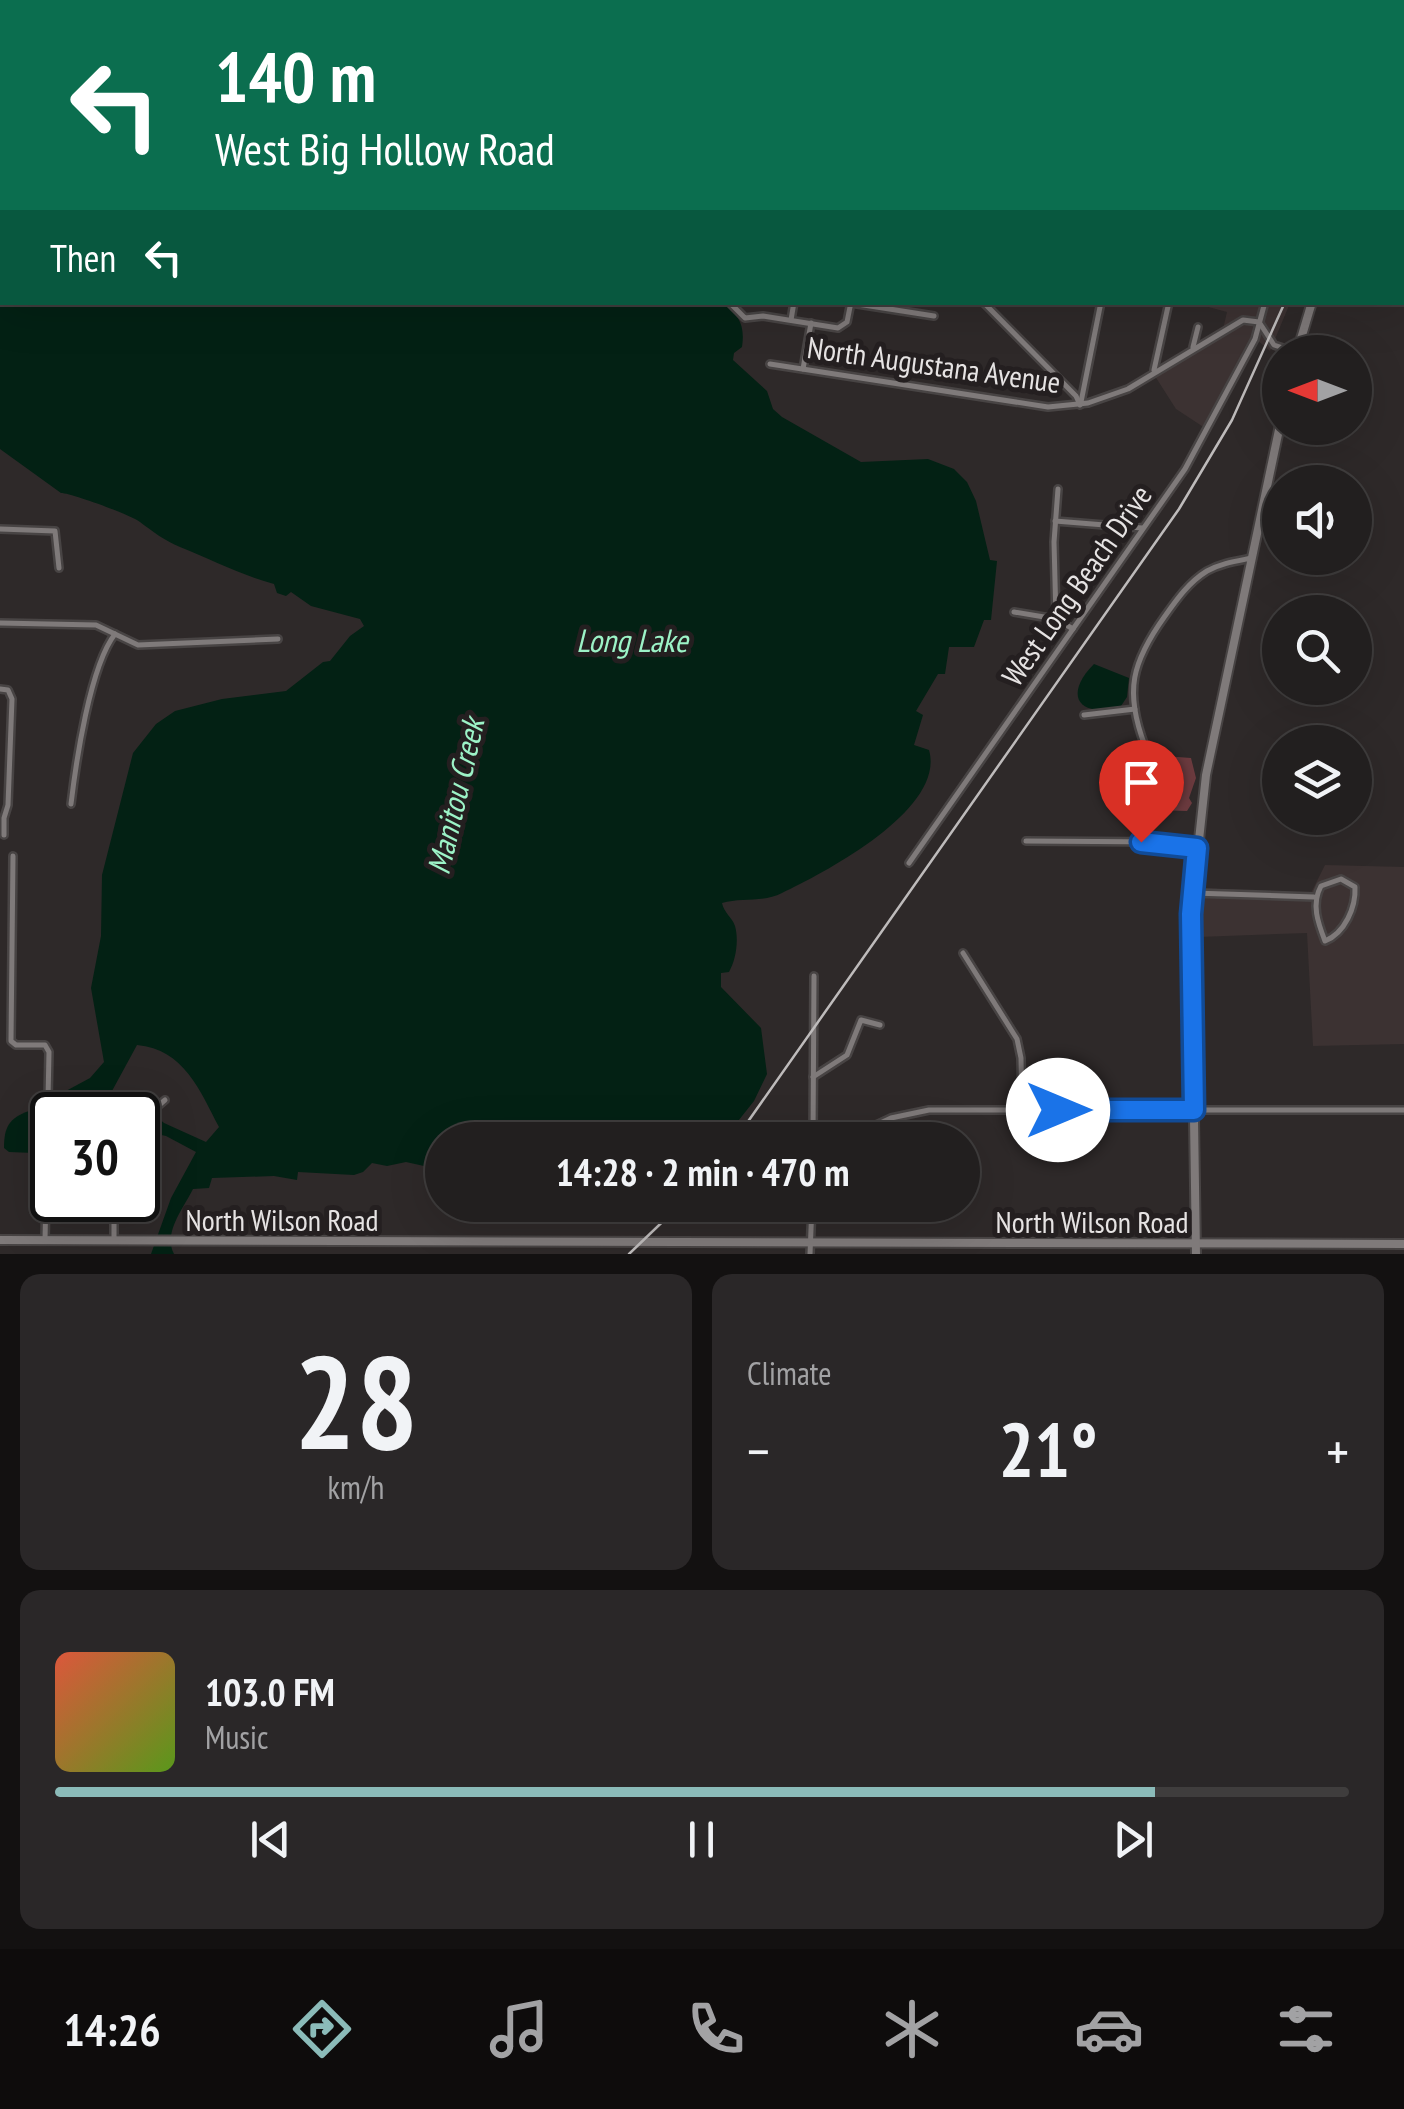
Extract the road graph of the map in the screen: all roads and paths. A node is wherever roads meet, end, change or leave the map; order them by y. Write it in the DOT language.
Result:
graph roads {
  1 [pos="732,305"];
  2 [pos="794,305"];
  3 [pos="850,305"];
  4 [pos="864,305"];
  5 [pos="986,305"];
  6 [pos="1100,305"];
  7 [pos="1167,305"];
  8 [pos="1263,305"];
  9 [pos="1311,305"];
  10 [pos="934,316"];
  11 [pos="791,320"];
  12 [pos="1259,322"];
  13 [pos="811,323"];
  14 [pos="1198,327"];
  15 [pos="1268,335"];
  16 [pos="1301,335"];
  17 [pos="1193,347"];
  18 [pos="770,364"];
  19 [pos="803,370"];
  20 [pos="1153,373"];
  21 [pos="1080,405"];
  22 [pos="1276,445"];
  23 [pos="1058,490"];
  24 [pos="1055,521"];
  25 [pos="1143,528"];
  26 [pos="0,529"];
  27 [pos="1252,558"];
  28 [pos="59,568"];
  29 [pos="1014,612"];
  30 [pos="1056,619"];
  31 [pos="0,624"];
  32 [pos="1073,629"];
  33 [pos="115,633"];
  34 [pos="278,639"];
  35 [pos="0,690"];
  36 [pos="1134,709"];
  37 [pos="1084,715"];
  38 [pos="1145,746"];
  39 [pos="71,804"];
  40 [pos="2,820"];
  41 [pos="4,835"];
  42 [pos="1026,842"];
  43 [pos="1197,848"];
  44 [pos="13,856"];
  45 [pos="910,862"];
  46 [pos="1192,893"];
  47 [pos="1314,898"];
  48 [pos="964,953"];
  49 [pos="814,976"];
  50 [pos="880,1024"];
  51 [pos="813,1077"];
  52 [pos="49,1092"];
  53 [pos="164,1100"];
  54 [pos="160,1105"];
  55 [pos="1022,1110"];
  56 [pos="1194,1110"];
  57 [pos="1404,1110"];
  58 [pos="813,1122"];
  59 [pos="886,1122"];
  60 [pos="45,1222"];
  61 [pos="114,1222"];
  62 [pos="811,1222"];
  63 [pos="0,1240"];
  64 [pos="44,1240"];
  65 [pos="114,1241"];
  66 [pos="185,1241"];
  67 [pos="290,1242"];
  68 [pos="1196,1244"];
  69 [pos="1389,1244"];
  70 [pos="1404,1244"];
  71 [pos="810,1249"];
  72 [pos="189,1254"];
  73 [pos="290,1254"];
  74 [pos="1196,1254"];
  75 [pos="1389,1254"];
  1 -- 11 [label="street"];
  2 -- 11 [label="street"];
  3 -- 13 [label="street"];
  4 -- 10 [label="street"];
  5 -- 21 [label="street"];
  6 -- 21 [label="street"];
  7 -- 20 [label="street"];
  8 -- 12 [label="street, West Long Beach Drive"];
  9 -- 16 [label="street"];
  11 -- 13 [label="street"];
  12 -- 15 [label="street"];
  12 -- 17 [label="street, North Augustana Avenue"];
  12 -- 25 [label="street, West Long Beach Drive"];
  13 -- 19 [label="street"];
  14 -- 17 [label="street"];
  17 -- 20 [label="street, North Augustana Avenue"];
  18 -- 19 [label="street, North Augustana Avenue"];
  19 -- 21 [label="street, North Augustana Avenue"];
  20 -- 21 [label="street, North Augustana Avenue"];
  22 -- 27 [label="street"];
  23 -- 24 [label="street"];
  24 -- 25 [label="street"];
  24 -- 30 [label="street"];
  25 -- 32 [label="street, West Long Beach Drive"];
  26 -- 28 [label="street"];
  27 -- 36 [label="street"];
  27 -- 43 [label="street"];
  29 -- 30 [label="street"];
  30 -- 32 [label="street"];
  31 -- 33 [label="street"];
  32 -- 45 [label="street, West Long Beach Drive"];
  33 -- 34 [label="street"];
  33 -- 39 [label="street"];
  35 -- 40 [label="street"];
  36 -- 37 [label="street"];
  36 -- 38 [label="street"];
  40 -- 41 [label="street"];
  42 -- 43 [label="street"];
  43 -- 46 [label="street"];
  44 -- 52 [label="street"];
  46 -- 47 [label="street"];
  46 -- 56 [label="street"];
  47 -- 47 [label="street"];
  48 -- 55 [label="street"];
  49 -- 51 [label="street"];
  50 -- 51 [label="street"];
  51 -- 58 [label="street"];
  53 -- 54 [label="street"];
  55 -- 56 [label="street"];
  55 -- 59 [label="street"];
  56 -- 57 [label="street"];
  56 -- 68 [label="street"];
  60 -- 64 [label="street"];
  61 -- 65 [label="street"];
  62 -- 71 [label="street"];
  63 -- 64 [label="street, North Wilson Road"];
  64 -- 65 [label="street, North Wilson Road"];
  65 -- 66 [label="street, North Wilson Road"];
  66 -- 67 [label="street, North Wilson Road"];
  66 -- 72 [label="street"];
  67 -- 71 [label="street, North Wilson Road"];
  67 -- 73 [label="street"];
  68 -- 69 [label="street, North Wilson Road"];
  68 -- 71 [label="street, North Wilson Road"];
  68 -- 74 [label="street"];
  69 -- 70 [label="street, North Wilson Road"];
  69 -- 75 [label="street"];
}
